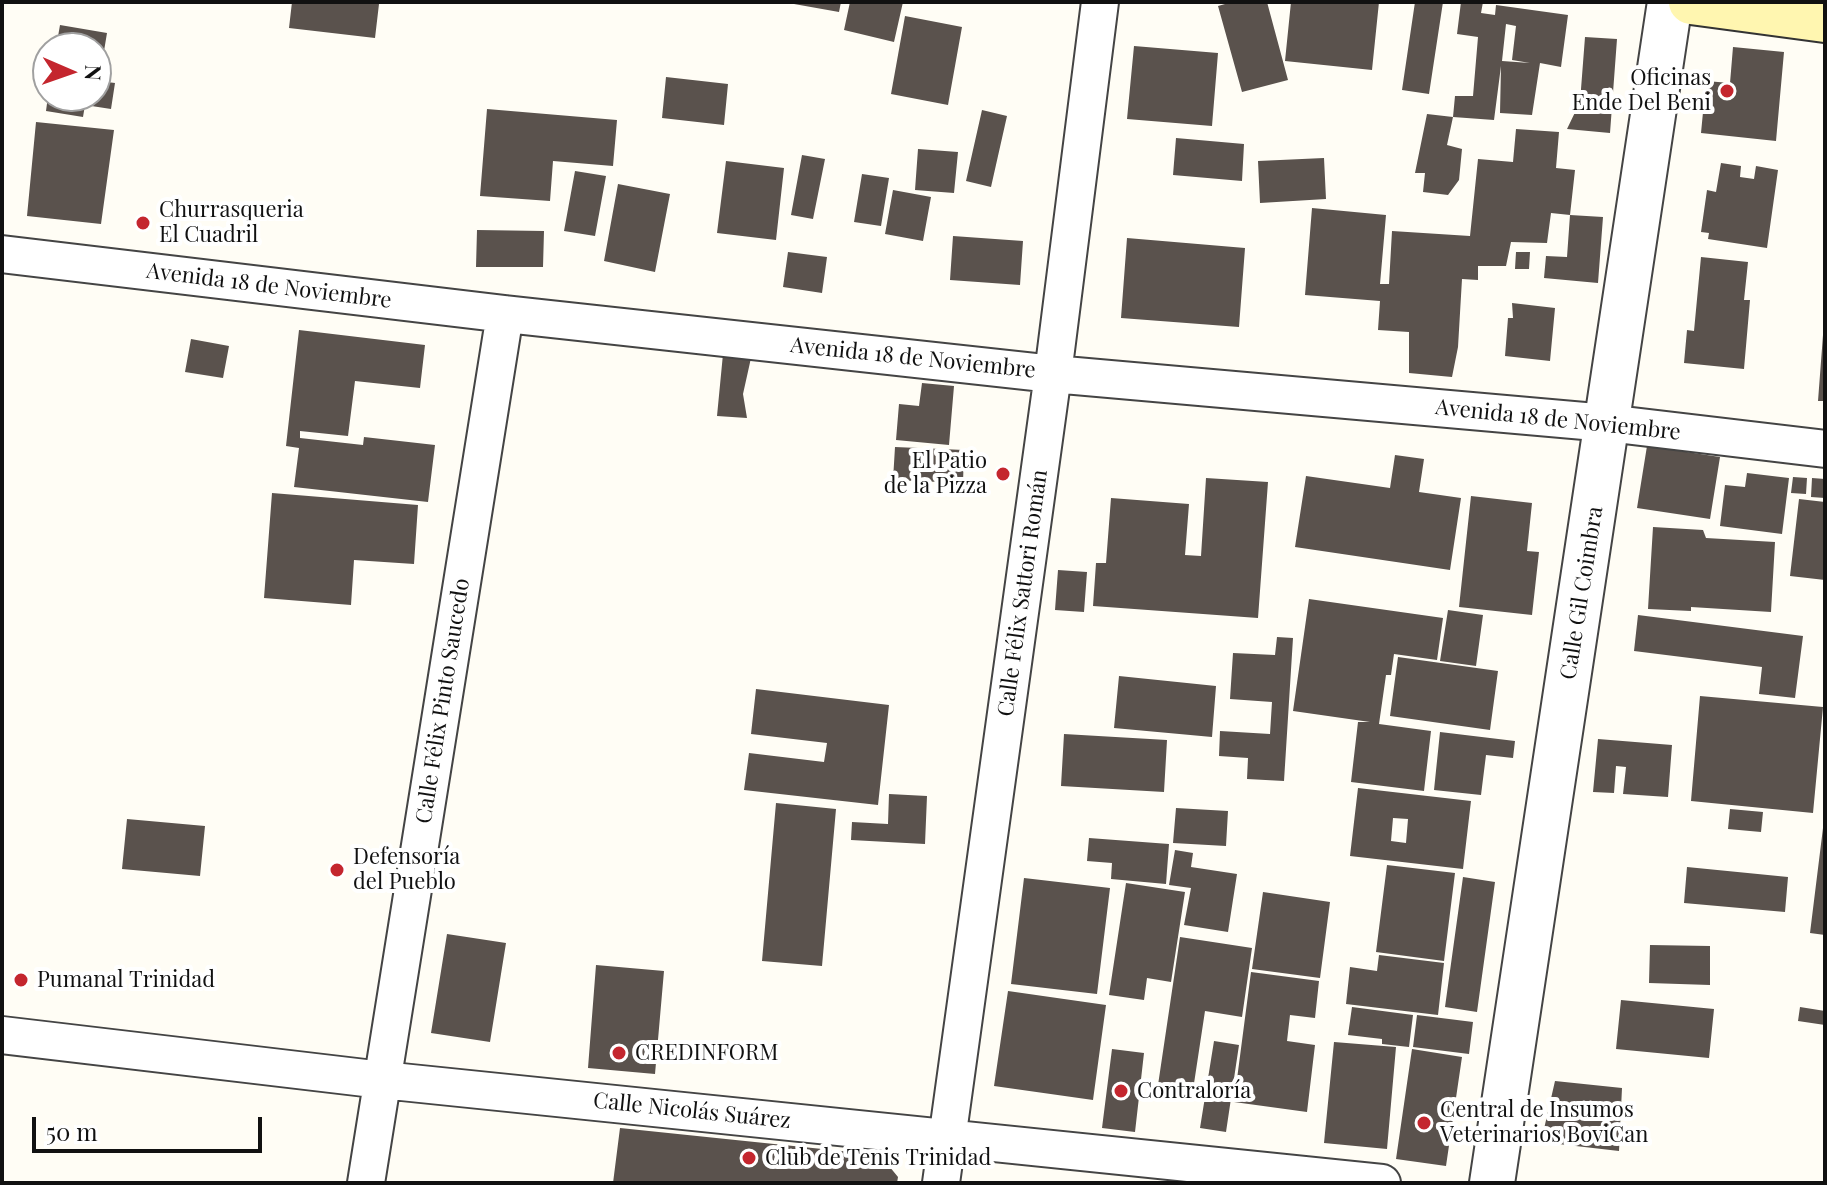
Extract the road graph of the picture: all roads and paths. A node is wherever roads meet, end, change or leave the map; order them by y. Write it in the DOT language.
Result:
graph roads {
  1 [pos="1100,2"];
  2 [pos="1670,2"];
  3 [pos="1691,2"];
  4 [pos="1825,20"];
  5 [pos="2,254"];
  6 [pos="505,314"];
  7 [pos="1053,374"];
  8 [pos="1607,423"];
  9 [pos="1825,449"];
  10 [pos="2,1035"];
  11 [pos="382,1080"];
  12 [pos="947,1137"];
  13 [pos="366,1183"];
  14 [pos="941,1183"];
  15 [pos="1382,1183"];
  16 [pos="1492,1183"];
  1 -- 7 [label="street, Calle Félix Sattori Román"];
  2 -- 8 [label="street, Calle Gil Coimbra"];
  3 -- 4 [label="main road"];
  5 -- 6 [label="street, Avenida 18 de Noviembre"];
  6 -- 7 [label="street, Avenida 18 de Noviembre"];
  6 -- 11 [label="street, Calle Félix Pinto Saucedo"];
  7 -- 8 [label="street, Avenida 18 de Noviembre"];
  7 -- 12 [label="street, Calle Félix Sattori Román"];
  8 -- 9 [label="street, Avenida 18 de Noviembre"];
  8 -- 16 [label="street, Calle Gil Coimbra"];
  10 -- 11 [label="street, Calle Nicolás Suárez"];
  11 -- 12 [label="street, Calle Nicolás Suárez"];
  11 -- 13 [label="street, Calle Félix Pinto Saucedo"];
  12 -- 14 [label="street, Calle Félix Sattori Román"];
  12 -- 15 [label="street, Calle Nicolás Suárez"];
}
